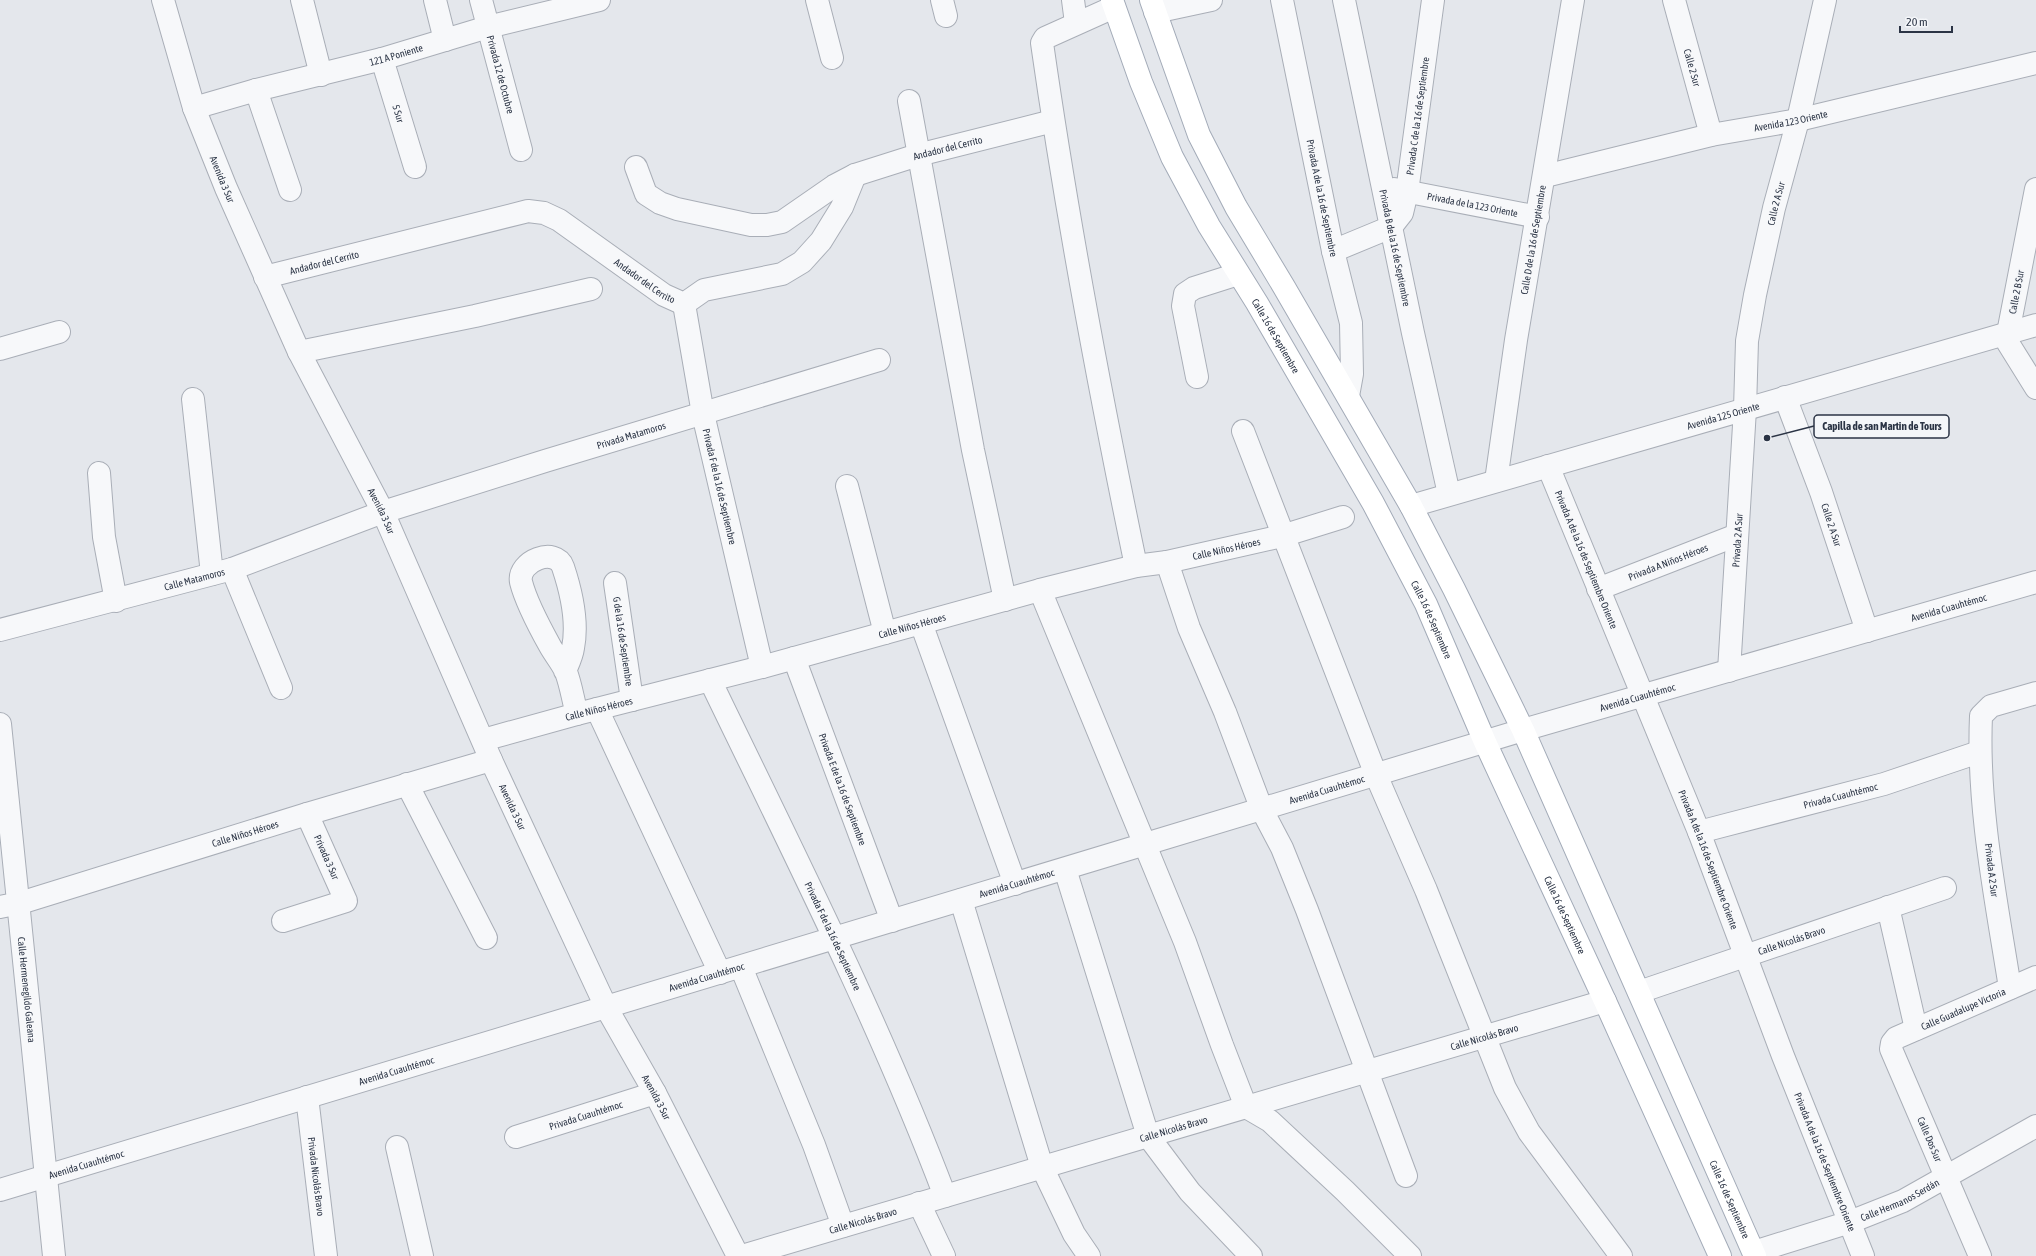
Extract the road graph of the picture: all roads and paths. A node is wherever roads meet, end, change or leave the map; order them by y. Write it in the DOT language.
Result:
graph roads {
  1 [pos="163,0"];
  2 [pos="302,0"];
  3 [pos="435,0"];
  4 [pos="480,0"];
  5 [pos="597,0"];
  6 [pos="817,0"];
  7 [pos="1073,0"];
  8 [pos="1211,0"];
  9 [pos="1282,0"];
  10 [pos="1344,0"];
  11 [pos="1433,0"];
  12 [pos="1573,0"];
  13 [pos="1674,0"];
  14 [pos="1825,0"];
  15 [pos="1113,4"];
  16 [pos="1153,6"];
  17 [pos="1076,23"];
  18 [pos="488,27"];
  19 [pos="445,40"];
  20 [pos="832,58"];
  21 [pos="382,59"];
  22 [pos="2036,63"];
  23 [pos="321,74"];
  24 [pos="256,90"];
  25 [pos="909,102"];
  26 [pos="194,108"];
  27 [pos="1798,120"];
  28 [pos="1053,121"];
  29 [pos="1711,135"];
  30 [pos="521,150"];
  31 [pos="918,155"];
  32 [pos="636,167"];
  33 [pos="415,168"];
  34 [pos="855,175"];
  35 [pos="1545,176"];
  36 [pos="1383,187"];
  37 [pos="2036,189"];
  38 [pos="290,190"];
  39 [pos="1408,192"];
  40 [pos="1538,217"];
  41 [pos="1391,228"];
  42 [pos="1333,251"];
  43 [pos="1238,274"];
  44 [pos="265,276"];
  45 [pos="591,289"];
  46 [pos="684,304"];
  47 [pos="2036,325"];
  48 [pos="59,332"];
  49 [pos="2008,333"];
  50 [pos="0,349"];
  51 [pos="298,352"];
  52 [pos="879,360"];
  53 [pos="1197,377"];
  54 [pos="2036,388"];
  55 [pos="1348,396"];
  56 [pos="1785,397"];
  57 [pos="193,399"];
  58 [pos="1745,409"];
  59 [pos="703,414"];
  60 [pos="1242,431"];
  61 [pos="1548,466"];
  62 [pos="99,473"];
  63 [pos="1496,481"];
  64 [pos="847,486"];
  65 [pos="1449,494"];
  66 [pos="1411,506"];
  67 [pos="384,512"];
  68 [pos="1342,517"];
  69 [pos="1737,535"];
  70 [pos="1282,536"];
  71 [pos="1167,562"];
  72 [pos="1136,566"];
  73 [pos="222,572"];
  74 [pos="2036,582"];
  75 [pos="615,583"];
  76 [pos="1598,589"];
  77 [pos="1040,590"];
  78 [pos="1005,600"];
  79 [pos="116,601"];
  80 [pos="921,623"];
  81 [pos="0,630"];
  82 [pos="1867,631"];
  83 [pos="885,633"];
  84 [pos="794,658"];
  85 [pos="762,667"];
  86 [pos="566,671"];
  87 [pos="1729,671"];
  88 [pos="710,680"];
  89 [pos="281,688"];
  90 [pos="2036,693"];
  91 [pos="1644,696"];
  92 [pos="632,700"];
  93 [pos="587,711"];
  94 [pos="0,724"];
  95 [pos="1523,730"];
  96 [pos="483,740"];
  97 [pos="1485,742"];
  98 [pos="1979,752"];
  99 [pos="491,760"];
  100 [pos="1376,775"];
  101 [pos="407,784"];
  102 [pos="1262,810"];
  103 [pos="307,814"];
  104 [pos="1699,832"];
  105 [pos="1144,845"];
  106 [pos="1065,869"];
  107 [pos="1015,884"];
  108 [pos="1945,888"];
  109 [pos="961,900"];
  110 [pos="10,905"];
  111 [pos="1888,907"];
  112 [pos="283,921"];
  113 [pos="892,921"];
  114 [pos="486,938"];
  115 [pos="835,938"];
  116 [pos="1746,956"];
  117 [pos="741,967"];
  118 [pos="720,973"];
  119 [pos="2036,978"];
  120 [pos="2010,988"];
  121 [pos="1639,992"];
  122 [pos="1605,1001"];
  123 [pos="606,1007"];
  124 [pos="1916,1029"];
  125 [pos="1484,1036"];
  126 [pos="1892,1043"];
  127 [pos="1366,1071"];
  128 [pos="655,1093"];
  129 [pos="307,1098"];
  130 [pos="1246,1106"];
  131 [pos="2036,1126"];
  132 [pos="1148,1136"];
  133 [pos="516,1137"];
  134 [pos="397,1147"];
  135 [pos="1042,1167"];
  136 [pos="47,1176"];
  137 [pos="1406,1176"];
  138 [pos="1946,1177"];
  139 [pos="0,1190"];
  140 [pos="945,1196"];
  141 [pos="919,1204"];
  142 [pos="1850,1222"];
  143 [pos="843,1226"];
  144 [pos="1714,1254"];
  145 [pos="1755,1254"];
  146 [pos="54,1256"];
  147 [pos="326,1256"];
  148 [pos="422,1256"];
  149 [pos="738,1256"];
  150 [pos="742,1256"];
  151 [pos="944,1256"];
  152 [pos="1089,1256"];
  153 [pos="1251,1256"];
  154 [pos="1410,1256"];
  155 [pos="1621,1256"];
  156 [pos="1863,1256"];
  157 [pos="1980,1256"];
  1 -- 26 [label="street, Avenida 3 Sur"];
  2 -- 23 [label="street"];
  3 -- 19 [label="street"];
  4 -- 18 [label="street, Privada 12 de Octubre"];
  5 -- 18 [label="street, 121 A Poniente"];
  6 -- 20 [label="street"];
  7 -- 17 [label="street"];
  8 -- 16 [label="street"];
  9 -- 42 [label="street, Privada A de la 16 de Septiembre"];
  10 -- 36 [label="street, Privada B de la 16 de Septiembre"];
  11 -- 39 [label="street, Privada C de la 16 de Septiembre"];
  12 -- 35 [label="street, Calle D de la 16 de Septiembre"];
  13 -- 29 [label="street, Calle 2 Sur"];
  14 -- 27 [label="street, Calle 2 A Sur"];
  15 -- 17 [label="street"];
  15 -- 43 [label="main road, Calle 16 de Septiembre"];
  16 -- 55 [label="main road, Calle 16 de Septiembre"];
  17 -- 28 [label="street"];
  18 -- 19 [label="street, 121 A Poniente"];
  18 -- 30 [label="street, Privada 12 de Octubre"];
  19 -- 21 [label="street, 121 A Poniente"];
  21 -- 23 [label="street, 121 A Poniente"];
  21 -- 33 [label="street, 5 Sur"];
  22 -- 27 [label="street, Avenida 123 Oriente"];
  23 -- 24 [label="street, 121 A Poniente"];
  24 -- 26 [label="street, 121 A Poniente"];
  24 -- 38 [label="street"];
  25 -- 31 [label="street"];
  26 -- 44 [label="street, Avenida 3 Sur"];
  27 -- 29 [label="street, Avenida 123 Oriente"];
  27 -- 58 [label="street, Calle 2 A Sur"];
  28 -- 31 [label="street, Andador del Cerrito"];
  28 -- 72 [label="street"];
  29 -- 35 [label="street, Avenida 123 Oriente"];
  31 -- 34 [label="street, Andador del Cerrito"];
  31 -- 78 [label="street"];
  32 -- 34 [label="street"];
  34 -- 46 [label="street, Andador del Cerrito"];
  35 -- 40 [label="street, Calle D de la 16 de Septiembre"];
  36 -- 39 [label="street, Privada de la 123 Oriente"];
  36 -- 41 [label="street, Privada B de la 16 de Septiembre"];
  37 -- 49 [label="street, Calle 2 B Sur"];
  39 -- 40 [label="street, Privada de la 123 Oriente"];
  39 -- 41 [label="street, Privada C de la 16 de Septiembre"];
  40 -- 63 [label="street, Calle D de la 16 de Septiembre"];
  41 -- 42 [label="street"];
  41 -- 65 [label="street, Privada B de la 16 de Septiembre"];
  42 -- 55 [label="street, Privada A de la 16 de Septiembre"];
  43 -- 53 [label="street"];
  43 -- 97 [label="main road, Calle 16 de Septiembre"];
  44 -- 46 [label="street, Andador del Cerrito"];
  44 -- 51 [label="street, Avenida 3 Sur"];
  45 -- 51 [label="street"];
  46 -- 59 [label="street, Privada F de la 16 de Septiembre"];
  47 -- 49 [label="street, Avenida 125 Oriente"];
  48 -- 50 [label="street"];
  49 -- 54 [label="street, Calle 2 B Sur"];
  49 -- 56 [label="street, Avenida 125 Oriente"];
  51 -- 67 [label="street, Avenida 3 Sur"];
  52 -- 59 [label="street, Privada Matamoros"];
  55 -- 66 [label="main road, Calle 16 de Septiembre"];
  56 -- 58 [label="street, Avenida 125 Oriente"];
  56 -- 82 [label="street, Calle 2 A Sur"];
  57 -- 73 [label="street"];
  58 -- 61 [label="street, Avenida 125 Oriente"];
  58 -- 69 [label="street, Privada 2 A Sur"];
  59 -- 67 [label="street, Privada Matamoros"];
  59 -- 85 [label="street, Privada F de la 16 de Septiembre"];
  60 -- 70 [label="street"];
  61 -- 63 [label="street, Avenida 125 Oriente"];
  61 -- 76 [label="street, Privada A de la 16 de Septiembre Oriente"];
  62 -- 79 [label="street"];
  63 -- 65 [label="street, Avenida 125 Oriente"];
  64 -- 83 [label="street"];
  65 -- 66 [label="street, Avenida 125 Oriente"];
  66 -- 95 [label="main road, Calle 16 de Septiembre"];
  67 -- 73 [label="street, Calle Matamoros"];
  67 -- 96 [label="street, Avenida 3 Sur"];
  68 -- 70 [label="street, Calle Niños Héroes"];
  69 -- 76 [label="street, Privada A Niños Héroes"];
  69 -- 87 [label="street, Privada 2 A Sur"];
  70 -- 71 [label="street, Calle Niños Héroes"];
  70 -- 100 [label="street"];
  71 -- 72 [label="street, Calle Niños Héroes"];
  71 -- 102 [label="street"];
  72 -- 77 [label="street, Calle Niños Héroes"];
  73 -- 79 [label="street, Calle Matamoros"];
  73 -- 89 [label="street"];
  74 -- 82 [label="street, Avenida Cuauhtémoc"];
  75 -- 92 [label="street, G de la 16 de Septiembre"];
  76 -- 91 [label="street, Privada A de la 16 de Septiembre Oriente"];
  77 -- 78 [label="street, Calle Niños Héroes"];
  77 -- 105 [label="street"];
  78 -- 80 [label="street, Calle Niños Héroes"];
  79 -- 81 [label="street, Calle Matamoros"];
  80 -- 83 [label="street, Calle Niños Héroes"];
  80 -- 107 [label="street"];
  82 -- 87 [label="street, Avenida Cuauhtémoc"];
  83 -- 84 [label="street, Calle Niños Héroes"];
  84 -- 85 [label="street, Calle Niños Héroes"];
  84 -- 113 [label="street, Privada E de la 16 de Septiembre"];
  85 -- 88 [label="street, Calle Niños Héroes"];
  86 -- 93 [label="street"];
  87 -- 91 [label="street, Avenida Cuauhtémoc"];
  88 -- 92 [label="street, Calle Niños Héroes"];
  88 -- 115 [label="street, Privada F de la 16 de Septiembre"];
  90 -- 98 [label="street"];
  91 -- 95 [label="street, Avenida Cuauhtémoc"];
  91 -- 104 [label="street, Privada A de la 16 de Septiembre Oriente"];
  92 -- 93 [label="street, Calle Niños Héroes"];
  93 -- 96 [label="street, Calle Niños Héroes"];
  93 -- 118 [label="street"];
  94 -- 110 [label="street, Calle Hermenegildo Galeana"];
  95 -- 97 [label="street, Avenida Cuauhtémoc"];
  95 -- 121 [label="main road, Calle 16 de Septiembre"];
  96 -- 99 [label="street, Avenida 3 Sur"];
  97 -- 100 [label="street, Avenida Cuauhtémoc"];
  97 -- 122 [label="main road, Calle 16 de Septiembre"];
  98 -- 104 [label="street, Privada Cuauhtémoc"];
  98 -- 120 [label="street, Privada A 2 Sur"];
  99 -- 101 [label="street, Calle Niños Héroes"];
  99 -- 123 [label="street, Avenida 3 Sur"];
  100 -- 102 [label="street, Avenida Cuauhtémoc"];
  100 -- 125 [label="street"];
  101 -- 103 [label="street, Calle Niños Héroes"];
  101 -- 114 [label="street"];
  102 -- 105 [label="street, Avenida Cuauhtémoc"];
  102 -- 127 [label="street"];
  103 -- 110 [label="street, Calle Niños Héroes"];
  103 -- 112 [label="street, Privada 3 Sur"];
  104 -- 116 [label="street, Privada A de la 16 de Septiembre Oriente"];
  105 -- 106 [label="street, Avenida Cuauhtémoc"];
  105 -- 130 [label="street"];
  106 -- 107 [label="street, Avenida Cuauhtémoc"];
  106 -- 132 [label="street"];
  107 -- 109 [label="street, Avenida Cuauhtémoc"];
  108 -- 111 [label="street, Calle Nicolás Bravo"];
  109 -- 113 [label="street, Avenida Cuauhtémoc"];
  109 -- 135 [label="street"];
  110 -- 136 [label="street, Calle Hermenegildo Galeana"];
  111 -- 116 [label="street, Calle Nicolás Bravo"];
  111 -- 124 [label="street"];
  113 -- 115 [label="street, Avenida Cuauhtémoc"];
  115 -- 117 [label="street, Avenida Cuauhtémoc"];
  115 -- 140 [label="street, Privada F de la 16 de Septiembre"];
  116 -- 121 [label="street, Calle Nicolás Bravo"];
  116 -- 142 [label="street, Privada A de la 16 de Septiembre Oriente"];
  117 -- 118 [label="street, Avenida Cuauhtémoc"];
  117 -- 143 [label="street"];
  118 -- 123 [label="street, Avenida Cuauhtémoc"];
  119 -- 120 [label="street, Calle Guadalupe Victoria"];
  120 -- 124 [label="street, Calle Guadalupe Victoria"];
  121 -- 145 [label="main road, Calle 16 de Septiembre"];
  122 -- 125 [label="street, Calle Nicolás Bravo"];
  122 -- 144 [label="main road, Calle 16 de Septiembre"];
  123 -- 128 [label="street, Avenida 3 Sur"];
  123 -- 129 [label="street, Avenida Cuauhtémoc"];
  124 -- 126 [label="street, Calle Guadalupe Victoria"];
  125 -- 127 [label="street, Calle Nicolás Bravo"];
  125 -- 155 [label="street"];
  126 -- 138 [label="street, Calle Dos Sur"];
  127 -- 130 [label="street, Calle Nicolás Bravo"];
  127 -- 137 [label="street"];
  128 -- 133 [label="street, Privada Cuauhtémoc"];
  128 -- 149 [label="street, Avenida 3 Sur"];
  129 -- 136 [label="street, Avenida Cuauhtémoc"];
  129 -- 147 [label="street, Privada Nicolás Bravo"];
  130 -- 132 [label="street, Calle Nicolás Bravo"];
  130 -- 154 [label="street"];
  131 -- 138 [label="street, Calle Hermanos Serdán"];
  132 -- 135 [label="street, Calle Nicolás Bravo"];
  132 -- 153 [label="street"];
  134 -- 148 [label="street"];
  135 -- 140 [label="street, Calle Nicolás Bravo"];
  135 -- 152 [label="street"];
  136 -- 139 [label="street, Avenida Cuauhtémoc"];
  136 -- 146 [label="street, Calle Hermenegildo Galeana"];
  138 -- 142 [label="street, Calle Hermanos Serdán"];
  138 -- 157 [label="street, Calle Dos Sur"];
  140 -- 141 [label="street, Calle Nicolás Bravo"];
  141 -- 143 [label="street, Calle Nicolás Bravo"];
  141 -- 151 [label="street"];
  142 -- 145 [label="street, Calle Hermanos Serdán"];
  142 -- 156 [label="street, Privada A de la 16 de Septiembre Oriente"];
  143 -- 150 [label="street, Calle Nicolás Bravo"];
}
